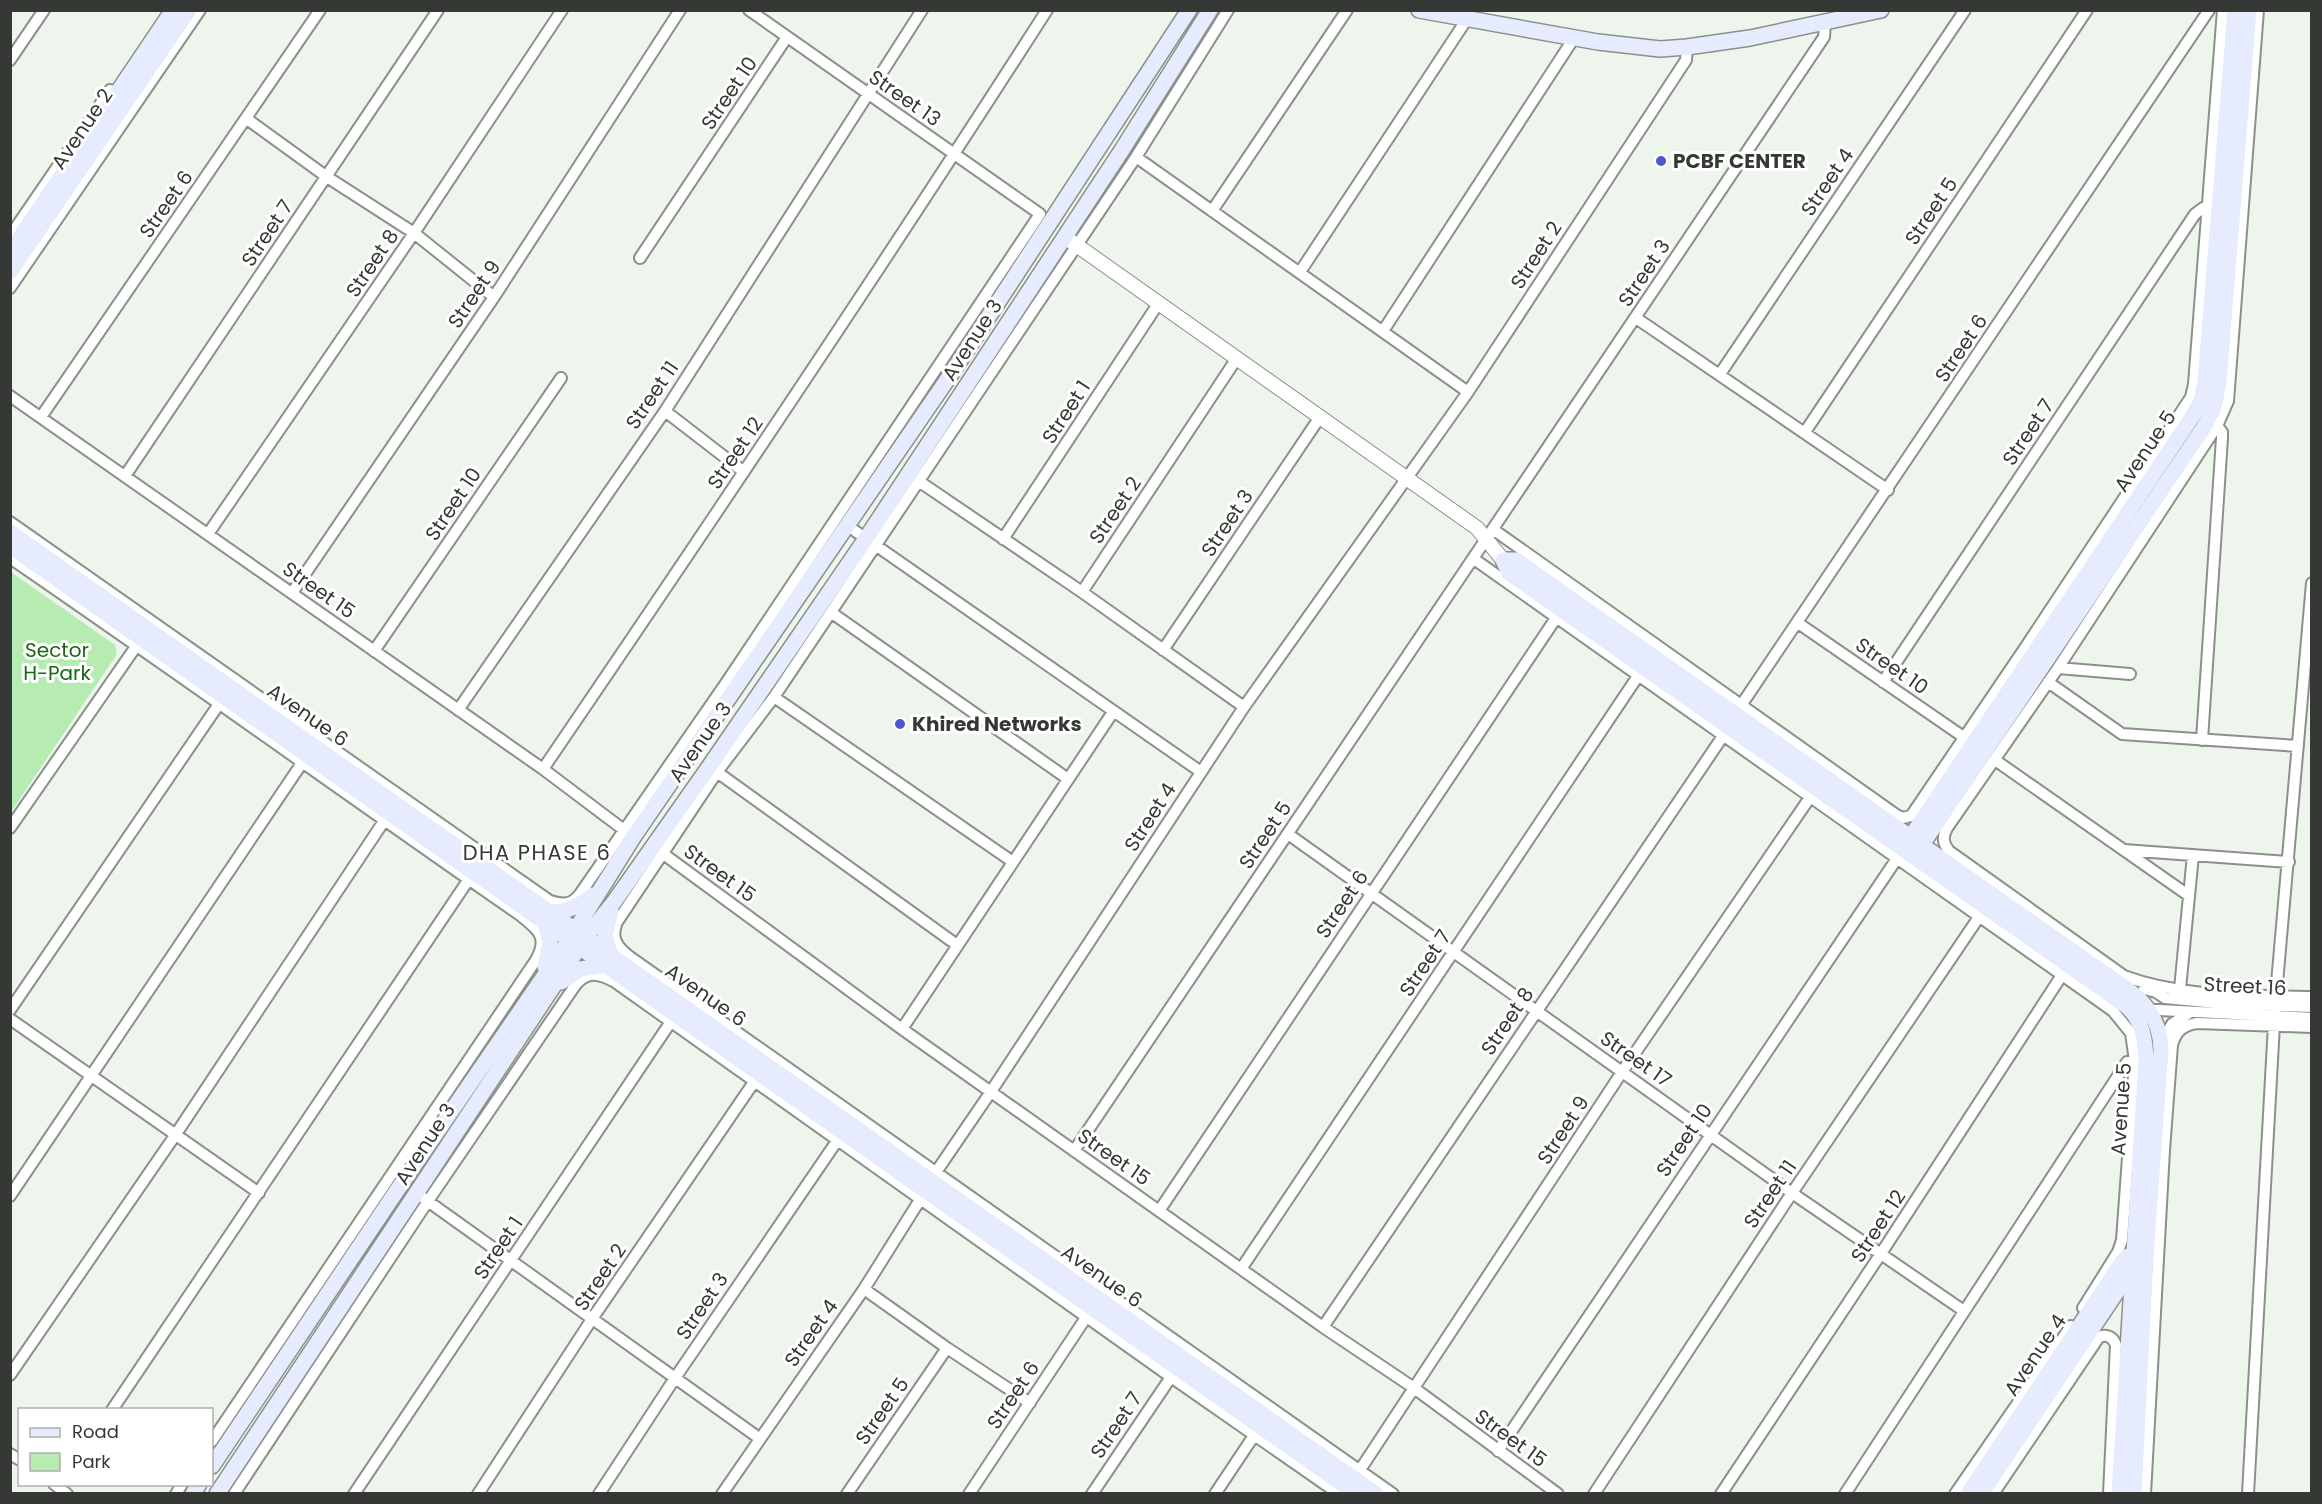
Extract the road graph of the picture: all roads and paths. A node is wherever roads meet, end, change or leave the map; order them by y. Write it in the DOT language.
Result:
graph roads {
  1 [pos="44,10"];
  2 [pos="165,10"];
  3 [pos="173,10"];
  4 [pos="189,10"];
  5 [pos="200,10"];
  6 [pos="320,10"];
  7 [pos="438,10"];
  8 [pos="562,10"];
  9 [pos="680,10"];
  10 [pos="749,10"];
  11 [pos="922,10"];
  12 [pos="1047,10"];
  13 [pos="1189,10"];
  14 [pos="1228,10"];
  15 [pos="1347,10"];
  16 [pos="1419,10"];
  17 [pos="1881,10"];
  18 [pos="1965,10"];
  19 [pos="2088,10"];
  20 [pos="2209,10"];
  21 [pos="2223,10"];
  22 [pos="2235,10"];
  23 [pos="2249,10"];
  24 [pos="2258,10"];
  25 [pos="1211,19"];
  26 [pos="1467,19"];
  27 [pos="1826,23"];
  28 [pos="787,38"];
  29 [pos="1574,38"];
  30 [pos="1687,47"];
  31 [pos="10,60"];
  32 [pos="869,95"];
  33 [pos="247,119"];
  34 [pos="955,154"];
  35 [pos="1136,157"];
  36 [pos="327,177"];
  37 [pos="2208,208"];
  38 [pos="1212,211"];
  39 [pos="414,233"];
  40 [pos="10,236"];
  41 [pos="1071,241"];
  42 [pos="10,252"];
  43 [pos="639,258"];
  44 [pos="10,272"];
  45 [pos="1300,272"];
  46 [pos="10,288"];
  47 [pos="494,297"];
  48 [pos="1158,304"];
  49 [pos="1636,318"];
  50 [pos="1383,331"];
  51 [pos="1237,358"];
  52 [pos="1720,374"];
  53 [pos="561,378"];
  54 [pos="1468,392"];
  55 [pos="10,396"];
  56 [pos="665,411"];
  57 [pos="41,417"];
  58 [pos="1320,417"];
  59 [pos="2217,426"];
  60 [pos="1805,432"];
  61 [pos="744,472"];
  62 [pos="125,476"];
  63 [pos="1406,477"];
  64 [pos="920,482"];
  65 [pos="1888,489"];
  66 [pos="10,522"];
  67 [pos="848,526"];
  68 [pos="10,532"];
  69 [pos="208,534"];
  70 [pos="1490,535"];
  71 [pos="1003,539"];
  72 [pos="871,544"];
  73 [pos="10,546"];
  74 [pos="10,558"];
  75 [pos="1474,559"];
  76 [pos="1503,560"];
  77 [pos="2312,583"];
  78 [pos="1082,592"];
  79 [pos="292,593"];
  80 [pos="832,613"];
  81 [pos="1556,618"];
  82 [pos="1798,623"];
  83 [pos="137,645"];
  84 [pos="1163,650"];
  85 [pos="374,651"];
  86 [pos="2058,668"];
  87 [pos="2130,674"];
  88 [pos="1638,676"];
  89 [pos="1883,682"];
  90 [pos="2048,682"];
  91 [pos="1722,697"];
  92 [pos="774,698"];
  93 [pos="219,704"];
  94 [pos="1742,704"];
  95 [pos="1244,707"];
  96 [pos="458,710"];
  97 [pos="1113,712"];
  98 [pos="1723,736"];
  99 [pos="1965,738"];
  100 [pos="2202,740"];
  101 [pos="2298,746"];
  102 [pos="1995,760"];
  103 [pos="302,764"];
  104 [pos="543,769"];
  105 [pos="717,771"];
  106 [pos="1201,772"];
  107 [pos="1068,779"];
  108 [pos="1813,793"];
  109 [pos="1922,811"];
  110 [pos="1892,818"];
  111 [pos="384,821"];
  112 [pos="10,828"];
  113 [pos="628,833"];
  114 [pos="1288,834"];
  115 [pos="658,849"];
  116 [pos="1909,850"];
  117 [pos="2122,850"];
  118 [pos="2193,855"];
  119 [pos="1013,862"];
  120 [pos="2289,862"];
  121 [pos="469,879"];
  122 [pos="598,891"];
  123 [pos="1371,893"];
  124 [pos="2188,895"];
  125 [pos="614,902"];
  126 [pos="528,903"];
  127 [pos="547,916"];
  128 [pos="1979,917"];
  129 [pos="578,938"];
  130 [pos="957,945"];
  131 [pos="1454,952"];
  132 [pos="608,960"];
  133 [pos="623,969"];
  134 [pos="2062,975"];
  135 [pos="538,983"];
  136 [pos="2120,985"];
  137 [pos="2174,996"];
  138 [pos="2312,997"];
  139 [pos="2312,1007"];
  140 [pos="10,1010"];
  141 [pos="1536,1010"];
  142 [pos="2141,1011"];
  143 [pos="2275,1011"];
  144 [pos="2189,1012"];
  145 [pos="10,1018"];
  146 [pos="2312,1018"];
  147 [pos="670,1023"];
  148 [pos="2312,1027"];
  149 [pos="902,1029"];
  150 [pos="2161,1043"];
  151 [pos="2135,1061"];
  152 [pos="1622,1072"];
  153 [pos="93,1076"];
  154 [pos="754,1082"];
  155 [pos="990,1093"];
  156 [pos="176,1134"];
  157 [pos="1710,1134"];
  158 [pos="837,1141"];
  159 [pos="2147,1148"];
  160 [pos="1074,1151"];
  161 [pos="928,1186"];
  162 [pos="259,1193"];
  163 [pos="1792,1193"];
  164 [pos="10,1197"];
  165 [pos="423,1198"];
  166 [pos="1159,1211"];
  167 [pos="1880,1255"];
  168 [pos="2139,1255"];
  169 [pos="511,1261"];
  170 [pos="1241,1269"];
  171 [pos="2138,1275"];
  172 [pos="864,1289"];
  173 [pos="1964,1311"];
  174 [pos="1087,1316"];
  175 [pos="592,1319"];
  176 [pos="1323,1327"];
  177 [pos="947,1348"];
  178 [pos="10,1375"];
  179 [pos="1171,1377"];
  180 [pos="675,1378"];
  181 [pos="1414,1388"];
  182 [pos="1030,1403"];
  183 [pos="113,1408"];
  184 [pos="1255,1434"];
  185 [pos="759,1438"];
  186 [pos="213,1440"];
  187 [pos="1498,1451"];
  188 [pos="213,1465"];
  189 [pos="1350,1486"];
  190 [pos="217,1494"];
  191 [pos="234,1494"];
  192 [pos="354,1494"];
  193 [pos="478,1494"];
  194 [pos="599,1494"];
  195 [pos="722,1494"];
  196 [pos="847,1494"];
  197 [pos="969,1494"];
  198 [pos="1092,1494"];
  199 [pos="1215,1494"];
  200 [pos="1376,1494"];
  201 [pos="1393,1494"];
  202 [pos="1558,1494"];
  203 [pos="1594,1494"];
  204 [pos="1721,1494"];
  205 [pos="1845,1494"];
  206 [pos="1955,1494"];
  207 [pos="1968,1494"];
  208 [pos="1981,1494"];
  209 [pos="1993,1494"];
  210 [pos="2109,1494"];
  211 [pos="2119,1494"];
  212 [pos="2134,1494"];
  213 [pos="2145,1494"];
  214 [pos="2248,1494"];
  1 -- 31 [label="street"];
  2 -- 40 [label="street"];
  3 -- 42 [label="main road, Avenue 2"];
  4 -- 44 [label="main road, Avenue 2"];
  5 -- 46 [label="street"];
  6 -- 33 [label="street, Street 6"];
  7 -- 36 [label="street, Street 7"];
  8 -- 39 [label="street, Street 8"];
  9 -- 47 [label="street, Street 9"];
  10 -- 28 [label="street, Street 13"];
  11 -- 32 [label="street, Street 11"];
  12 -- 34 [label="street, Street 12"];
  13 -- 67 [label="main road, Avenue 3"];
  14 -- 25 [label="street"];
  15 -- 38 [label="street"];
  16 -- 26 [label="main road"];
  17 -- 27 [label="main road"];
  18 -- 52 [label="street, Street 4"];
  19 -- 60 [label="street, Street 5"];
  20 -- 65 [label="street, Street 6"];
  21 -- 37 [label="street"];
  22 -- 109 [label="main road, Avenue 5"];
  23 -- 116 [label="main road, Avenue 5"];
  24 -- 59 [label="street"];
  25 -- 35 [label="street"];
  25 -- 41 [label="main road, Avenue 3"];
  26 -- 29 [label="main road"];
  26 -- 45 [label="street"];
  27 -- 30 [label="main road"];
  27 -- 49 [label="street, Street 3"];
  28 -- 32 [label="street, Street 13"];
  28 -- 43 [label="street, Street 10"];
  29 -- 30 [label="main road"];
  29 -- 50 [label="street"];
  30 -- 54 [label="street, Street 2"];
  32 -- 34 [label="street, Street 13"];
  32 -- 56 [label="street, Street 11"];
  33 -- 36 [label="street"];
  33 -- 57 [label="street, Street 6"];
  34 -- 61 [label="street, Street 12"];
  34 -- 113 [label="street, Street 13"];
  35 -- 38 [label="street"];
  35 -- 41 [label="street"];
  36 -- 39 [label="street"];
  36 -- 62 [label="street, Street 7"];
  37 -- 89 [label="street, Street 7"];
  37 -- 99 [label="street"];
  38 -- 45 [label="street"];
  39 -- 47 [label="street"];
  39 -- 69 [label="street, Street 8"];
  41 -- 48 [label="street"];
  41 -- 64 [label="street"];
  41 -- 72 [label="main road, Avenue 3"];
  45 -- 50 [label="street"];
  47 -- 79 [label="street, Street 9"];
  48 -- 51 [label="street"];
  48 -- 71 [label="street, Street 1"];
  49 -- 52 [label="street"];
  49 -- 70 [label="street, Street 3"];
  50 -- 54 [label="street"];
  51 -- 58 [label="street"];
  51 -- 78 [label="street, Street 2"];
  52 -- 60 [label="street"];
  53 -- 85 [label="street, Street 10"];
  54 -- 63 [label="street, Street 2"];
  55 -- 57 [label="street, Street 15"];
  56 -- 61 [label="street"];
  56 -- 96 [label="street, Street 11"];
  57 -- 62 [label="street, Street 15"];
  58 -- 63 [label="street"];
  58 -- 84 [label="street, Street 3"];
  59 -- 86 [label="street"];
  59 -- 100 [label="street"];
  60 -- 65 [label="street"];
  61 -- 104 [label="street, Street 12"];
  62 -- 69 [label="street, Street 15"];
  63 -- 70 [label="street"];
  63 -- 95 [label="street, Street 4"];
  64 -- 71 [label="street"];
  64 -- 72 [label="street"];
  65 -- 82 [label="street, Street 6"];
  66 -- 126 [label="street"];
  67 -- 72 [label="street"];
  67 -- 113 [label="main road, Avenue 3"];
  68 -- 126 [label="main road, Avenue 6"];
  69 -- 79 [label="street, Street 15"];
  70 -- 75 [label="street, Street 5"];
  70 -- 76 [label="street"];
  70 -- 91 [label="street"];
  71 -- 78 [label="street"];
  72 -- 80 [label="street"];
  72 -- 97 [label="street"];
  72 -- 115 [label="main road, Avenue 3"];
  73 -- 126 [label="main road, Avenue 6"];
  74 -- 83 [label="street"];
  75 -- 81 [label="street"];
  75 -- 114 [label="street, Street 5"];
  76 -- 91 [label="main road"];
  76 -- 108 [label="main road"];
  77 -- 101 [label="street"];
  78 -- 84 [label="street"];
  79 -- 85 [label="street, Street 15"];
  80 -- 92 [label="street"];
  80 -- 107 [label="street"];
  81 -- 88 [label="street"];
  81 -- 123 [label="street, Street 6"];
  82 -- 89 [label="street, Street 10"];
  82 -- 94 [label="street, Street 6"];
  83 -- 93 [label="street"];
  83 -- 112 [label="street"];
  84 -- 95 [label="street"];
  85 -- 96 [label="street, Street 15"];
  86 -- 87 [label="street"];
  86 -- 90 [label="street"];
  88 -- 98 [label="street"];
  88 -- 131 [label="street, Street 7"];
  89 -- 99 [label="street, Street 10"];
  90 -- 100 [label="street"];
  90 -- 102 [label="street"];
  91 -- 94 [label="street"];
  91 -- 110 [label="main road"];
  92 -- 105 [label="street"];
  92 -- 119 [label="street"];
  93 -- 103 [label="street"];
  93 -- 140 [label="street"];
  94 -- 110 [label="street"];
  95 -- 106 [label="street, Street 4"];
  96 -- 104 [label="street, Street 15"];
  97 -- 106 [label="street"];
  97 -- 107 [label="street"];
  98 -- 108 [label="street"];
  98 -- 141 [label="street, Street 8"];
  99 -- 109 [label="street"];
  100 -- 101 [label="street"];
  101 -- 120 [label="street"];
  102 -- 117 [label="street"];
  102 -- 137 [label="street"];
  103 -- 111 [label="street"];
  103 -- 153 [label="street"];
  104 -- 113 [label="street, Street 15"];
  105 -- 115 [label="street"];
  105 -- 130 [label="street"];
  106 -- 155 [label="street, Street 4"];
  107 -- 119 [label="street"];
  108 -- 116 [label="main road"];
  108 -- 152 [label="street, Street 9"];
  109 -- 110 [label="street"];
  109 -- 116 [label="main road, Avenue 5"];
  110 -- 116 [label="main road"];
  111 -- 121 [label="street"];
  111 -- 156 [label="street"];
  113 -- 122 [label="main road, Avenue 3"];
  113 -- 126 [label="street"];
  114 -- 123 [label="street, Street 17"];
  114 -- 160 [label="street, Street 5"];
  115 -- 125 [label="main road, Avenue 3"];
  115 -- 133 [label="street"];
  115 -- 149 [label="street, Street 15"];
  116 -- 128 [label="street"];
  116 -- 136 [label="main road"];
  116 -- 142 [label="main road"];
  116 -- 157 [label="street, Street 10"];
  117 -- 118 [label="street"];
  117 -- 124 [label="street"];
  118 -- 120 [label="street"];
  118 -- 124 [label="street"];
  119 -- 130 [label="street"];
  120 -- 143 [label="street"];
  121 -- 126 [label="street"];
  121 -- 162 [label="street"];
  122 -- 127 [label="main road"];
  122 -- 129 [label="main road, Avenue 3"];
  123 -- 131 [label="street, Street 17"];
  123 -- 166 [label="street, Street 6"];
  124 -- 137 [label="street"];
  125 -- 129 [label="main road, Avenue 3"];
  125 -- 132 [label="main road"];
  126 -- 127 [label="main road, Avenue 6"];
  126 -- 135 [label="street"];
  127 -- 129 [label="main road, Avenue 6"];
  127 -- 135 [label="main road"];
  128 -- 134 [label="street"];
  128 -- 163 [label="street, Street 11"];
  129 -- 132 [label="main road, Avenue 6"];
  129 -- 135 [label="main road, Avenue 3"];
  130 -- 149 [label="street"];
  131 -- 141 [label="street, Street 17"];
  131 -- 170 [label="street, Street 7"];
  132 -- 133 [label="main road, Avenue 6"];
  132 -- 135 [label="main road"];
  133 -- 147 [label="street"];
  133 -- 161 [label="main road, Avenue 6"];
  133 -- 165 [label="street"];
  134 -- 151 [label="street"];
  134 -- 167 [label="street, Street 12"];
  135 -- 165 [label="main road, Avenue 3"];
  135 -- 186 [label="street"];
  135 -- 188 [label="main road, Avenue 3"];
  136 -- 137 [label="street"];
  136 -- 142 [label="main road"];
  137 -- 142 [label="street"];
  137 -- 143 [label="street, Street 16"];
  138 -- 143 [label="street"];
  139 -- 143 [label="street, Street 16"];
  141 -- 152 [label="street, Street 17"];
  141 -- 176 [label="street, Street 8"];
  142 -- 144 [label="street, Street 16"];
  142 -- 150 [label="main road, Avenue 5"];
  142 -- 159 [label="main road, Avenue 5"];
  143 -- 144 [label="street, Street 16"];
  143 -- 146 [label="street, Street 16"];
  143 -- 148 [label="street"];
  143 -- 213 [label="street"];
  143 -- 214 [label="street"];
  144 -- 150 [label="street, Street 16"];
  145 -- 153 [label="street"];
  147 -- 154 [label="street"];
  147 -- 169 [label="street, Street 1"];
  149 -- 155 [label="street, Street 15"];
  150 -- 159 [label="main road, Avenue 5"];
  151 -- 173 [label="street"];
  151 -- 206 [label="street"];
  152 -- 157 [label="street, Street 17"];
  152 -- 181 [label="street, Street 9"];
  153 -- 156 [label="street"];
  153 -- 164 [label="street"];
  154 -- 158 [label="street"];
  154 -- 175 [label="street, Street 2"];
  155 -- 160 [label="street, Street 15"];
  155 -- 161 [label="street, Street 4"];
  156 -- 162 [label="street"];
  156 -- 178 [label="street"];
  157 -- 163 [label="street, Street 17"];
  157 -- 187 [label="street, Street 10"];
  158 -- 161 [label="street"];
  158 -- 180 [label="street, Street 3"];
  159 -- 168 [label="main road, Avenue 5"];
  160 -- 166 [label="street, Street 15"];
  161 -- 172 [label="street, Street 4"];
  161 -- 174 [label="street"];
  161 -- 189 [label="main road, Avenue 6"];
  162 -- 183 [label="street"];
  163 -- 167 [label="street, Street 17"];
  163 -- 203 [label="street, Street 11"];
  165 -- 169 [label="street"];
  165 -- 190 [label="main road, Avenue 3"];
  165 -- 191 [label="street"];
  166 -- 170 [label="street, Street 15"];
  167 -- 173 [label="street, Street 17"];
  167 -- 204 [label="street, Street 12"];
  168 -- 171 [label="main road, Avenue 5"];
  168 -- 207 [label="main road, Avenue 4"];
  169 -- 175 [label="street"];
  169 -- 192 [label="street, Street 1"];
  170 -- 176 [label="street, Street 15"];
  171 -- 208 [label="main road, Avenue 4"];
  171 -- 211 [label="main road, Avenue 5"];
  171 -- 212 [label="main road, Avenue 5"];
  172 -- 177 [label="street"];
  172 -- 185 [label="street, Street 4"];
  173 -- 205 [label="street"];
  174 -- 179 [label="street"];
  174 -- 182 [label="street, Street 6"];
  175 -- 180 [label="street"];
  175 -- 193 [label="street, Street 2"];
  176 -- 181 [label="street, Street 15"];
  177 -- 182 [label="street"];
  177 -- 196 [label="street, Street 5"];
  179 -- 184 [label="street"];
  179 -- 198 [label="street, Street 7"];
  180 -- 185 [label="street"];
  180 -- 194 [label="street, Street 3"];
  181 -- 187 [label="street, Street 15"];
  181 -- 189 [label="street, Street 9"];
  182 -- 197 [label="street, Street 6"];
  184 -- 189 [label="street"];
  184 -- 199 [label="street"];
  185 -- 195 [label="street, Street 4"];
  187 -- 202 [label="street, Street 15"];
  189 -- 200 [label="main road, Avenue 6"];
  189 -- 201 [label="street"];
  209 -- 210 [label="street"];
}
